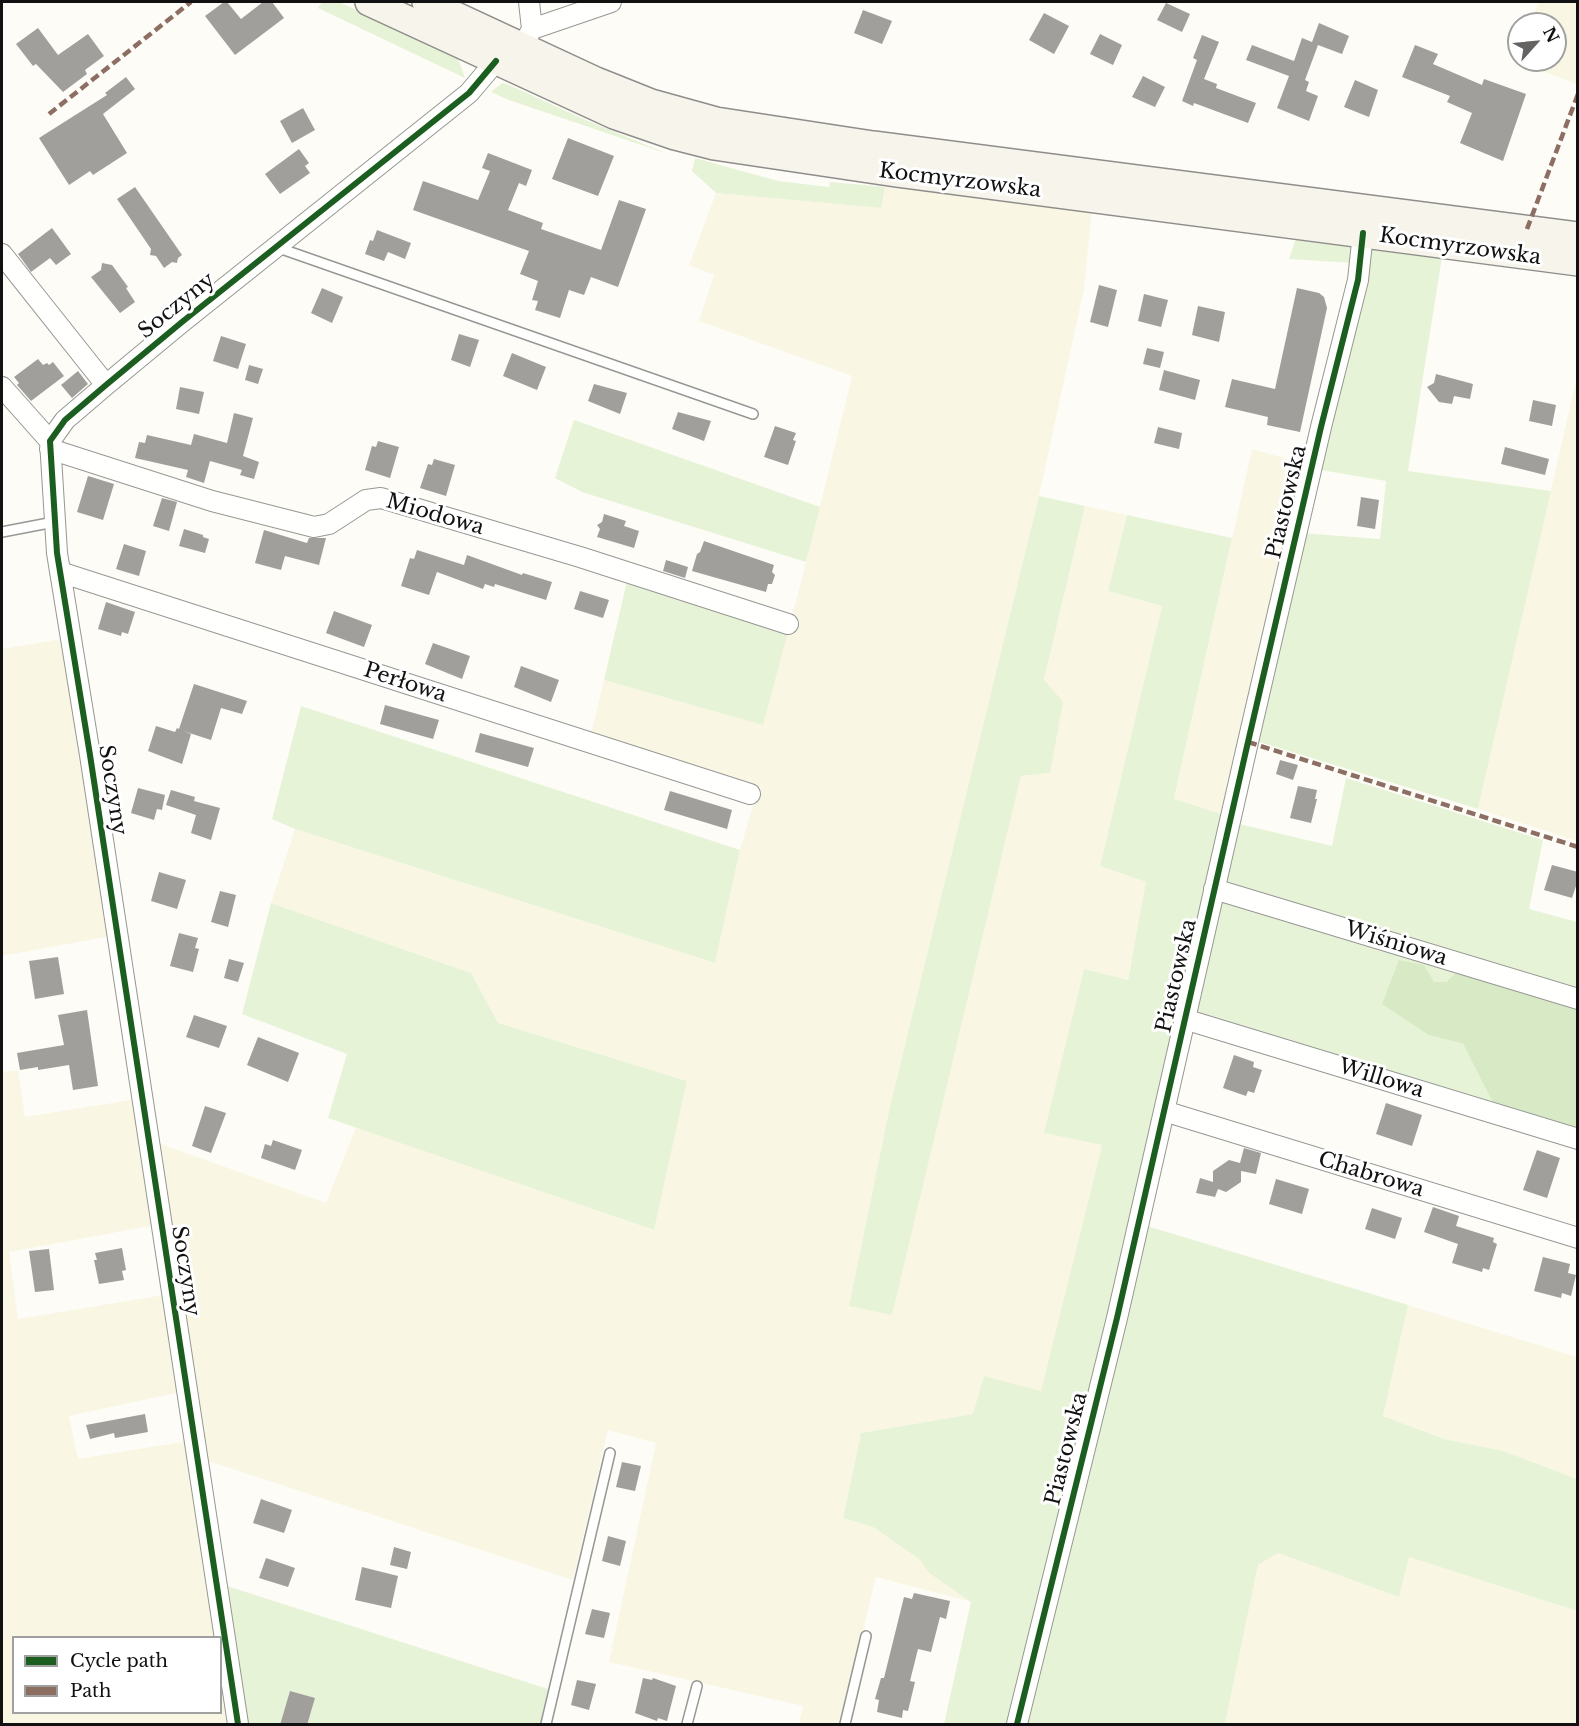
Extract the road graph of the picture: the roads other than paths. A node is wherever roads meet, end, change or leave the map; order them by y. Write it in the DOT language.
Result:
graph roads {
  1 [pos="369,2"];
  2 [pos="426,2"];
  3 [pos="529,2"];
  4 [pos="611,2"];
  5 [pos="527,38"];
  6 [pos="496,61"];
  7 [pos="1363,233"];
  8 [pos="1578,236"];
  9 [pos="276,247"];
  10 [pos="2,254"];
  11 [pos="1578,262"];
  12 [pos="106,385"];
  13 [pos="2,387"];
  14 [pos="753,414"];
  15 [pos="50,445"];
  16 [pos="54,522"];
  17 [pos="2,532"];
  18 [pos="60,572"];
  19 [pos="788,624"];
  20 [pos="750,794"];
  21 [pos="1214,889"];
  22 [pos="1578,999"];
  23 [pos="1184,1019"];
  24 [pos="1164,1111"];
  25 [pos="1578,1139"];
  26 [pos="1578,1238"];
  27 [pos="610,1454"];
  28 [pos="866,1636"];
  29 [pos="697,1686"];
  30 [pos="237,1725"];
  31 [pos="546,1725"];
  32 [pos="687,1725"];
  33 [pos="845,1725"];
  34 [pos="1017,1725"];
  1 -- 6 [label="main road, Kocmyrzowska"];
  2 -- 5 [label="main road, Kocmyrzowska"];
  3 -- 5 [label="street"];
  4 -- 5 [label="street"];
  5 -- 8 [label="main road, Kocmyrzowska"];
  6 -- 7 [label="main road, Kocmyrzowska"];
  6 -- 9 [label="street, Soczyny"];
  7 -- 11 [label="main road, Kocmyrzowska"];
  7 -- 21 [label="street, Piastowska"];
  9 -- 12 [label="street, Soczyny"];
  9 -- 14 [label="lane"];
  10 -- 12 [label="street"];
  12 -- 15 [label="street, Soczyny"];
  13 -- 15 [label="street"];
  15 -- 16 [label="street, Soczyny"];
  15 -- 19 [label="street, Miodowa"];
  16 -- 17 [label="lane"];
  16 -- 18 [label="street, Soczyny"];
  18 -- 20 [label="street, Perłowa"];
  18 -- 30 [label="street, Soczyny"];
  21 -- 22 [label="street, Wiśniowa"];
  21 -- 23 [label="street, Piastowska"];
  23 -- 24 [label="street, Piastowska"];
  23 -- 25 [label="street, Willowa"];
  24 -- 26 [label="street, Chabrowa"];
  24 -- 34 [label="street, Piastowska"];
  27 -- 31 [label="lane"];
  28 -- 33 [label="lane"];
  29 -- 32 [label="lane"];
}
